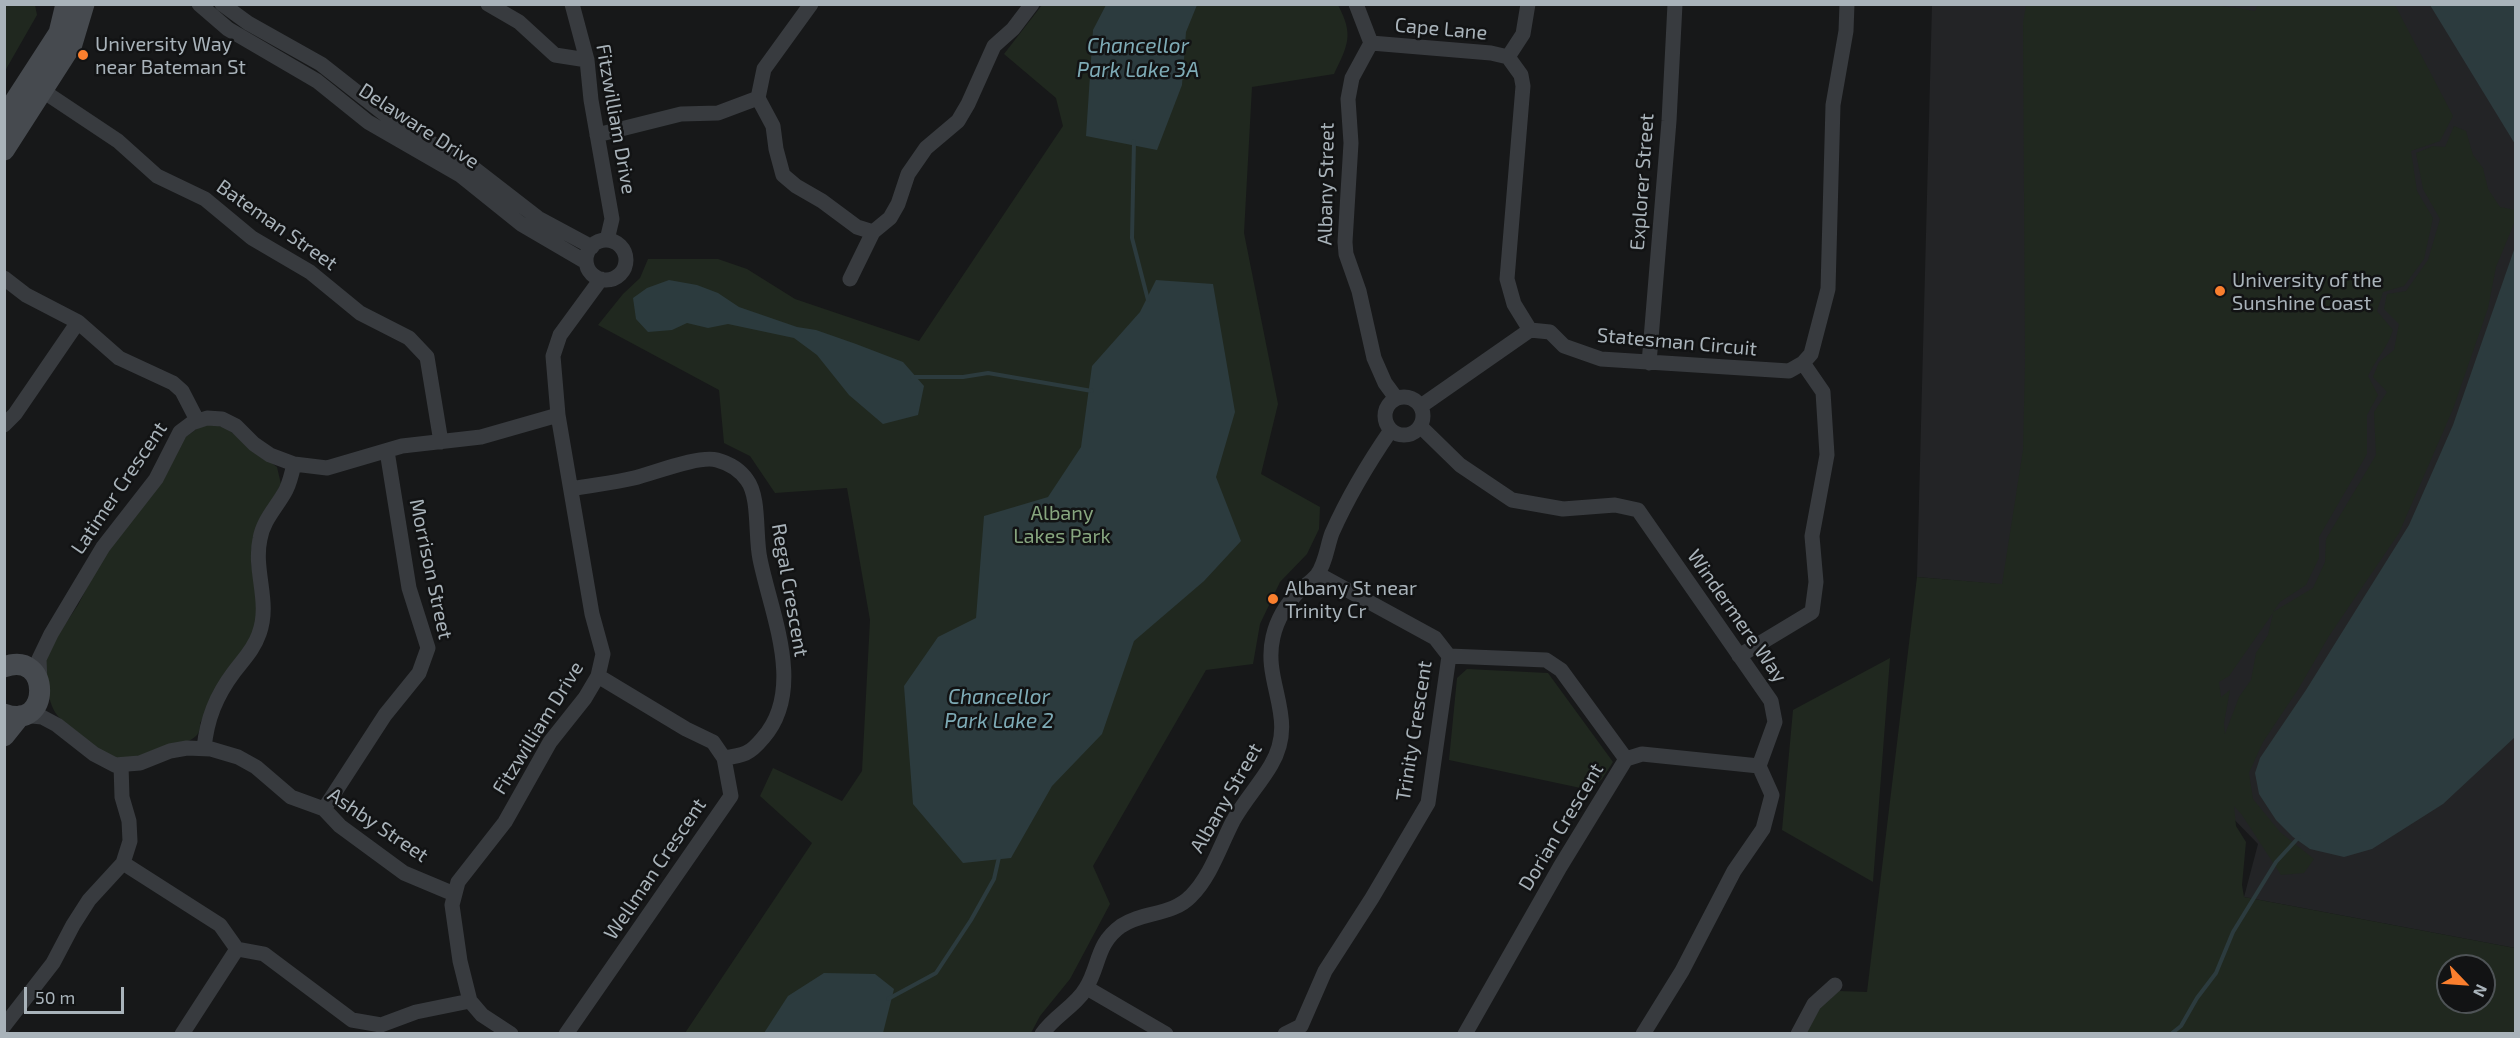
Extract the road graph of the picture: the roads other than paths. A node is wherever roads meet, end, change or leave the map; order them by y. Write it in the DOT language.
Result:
graph roads {
  1 [pos="66,4"];
  2 [pos="84,4"];
  3 [pos="198,4"];
  4 [pos="222,4"];
  5 [pos="488,4"];
  6 [pos="572,4"];
  7 [pos="811,4"];
  8 [pos="1032,4"];
  9 [pos="1356,4"];
  10 [pos="1528,4"];
  11 [pos="1675,4"];
  12 [pos="1847,4"];
  13 [pos="1371,43"];
  14 [pos="586,54"];
  15 [pos="1508,57"];
  16 [pos="36,87"];
  17 [pos="758,98"];
  18 [pos="4,118"];
  19 [pos="597,135"];
  20 [pos="4,150"];
  21 [pos="873,232"];
  22 [pos="607,240"];
  23 [pos="592,247"];
  24 [pos="586,262"];
  25 [pos="4,278"];
  26 [pos="601,279"];
  27 [pos="850,279"];
  28 [pos="78,322"];
  29 [pos="1530,330"];
  30 [pos="1649,363"];
  31 [pos="1803,363"];
  32 [pos="1396,398"];
  33 [pos="1420,406"];
  34 [pos="558,416"];
  35 [pos="197,420"];
  36 [pos="4,424"];
  37 [pos="1420,426"];
  38 [pos="1391,430"];
  39 [pos="441,442"];
  40 [pos="387,451"];
  41 [pos="294,464"];
  42 [pos="571,489"];
  43 [pos="1318,574"];
  44 [pos="51,634"];
  45 [pos="1449,656"];
  46 [pos="1739,656"];
  47 [pos="7,666"];
  48 [pos="598,676"];
  49 [pos="40,686"];
  50 [pos="16,715"];
  51 [pos="57,724"];
  52 [pos="4,736"];
  53 [pos="204,748"];
  54 [pos="724,758"];
  55 [pos="1626,759"];
  56 [pos="121,765"];
  57 [pos="1760,766"];
  58 [pos="324,809"];
  59 [pos="123,863"];
  60 [pos="454,894"];
  61 [pos="237,949"];
  62 [pos="1835,985"];
  63 [pos="1087,988"];
  64 [pos="470,1001"];
  65 [pos="4,1026"];
  66 [pos="182,1034"];
  67 [pos="511,1034"];
  68 [pos="566,1034"];
  69 [pos="1042,1034"];
  70 [pos="1166,1034"];
  71 [pos="1285,1034"];
  72 [pos="1465,1034"];
  73 [pos="1643,1034"];
  74 [pos="1798,1034"];
  1 -- 16 [label="street"];
  2 -- 16 [label="street"];
  3 -- 24 [label="street, Delaware Drive"];
  4 -- 23 [label="street, Delaware Drive"];
  5 -- 14 [label="street"];
  6 -- 14 [label="street, Fitzwilliam Drive"];
  7 -- 17 [label="street"];
  8 -- 21 [label="street"];
  9 -- 13 [label="street"];
  10 -- 15 [label="street"];
  11 -- 30 [label="street, Explorer Street"];
  12 -- 31 [label="street"];
  13 -- 15 [label="street, Cape Lane"];
  13 -- 32 [label="street, Albany Street"];
  14 -- 19 [label="street, Fitzwilliam Drive"];
  15 -- 29 [label="street"];
  16 -- 18 [label="street"];
  16 -- 20 [label="street"];
  16 -- 39 [label="street, Bateman Street"];
  17 -- 19 [label="street"];
  17 -- 21 [label="street"];
  19 -- 22 [label="street, Fitzwilliam Drive"];
  21 -- 27 [label="street"];
  22 -- 23 [label="street"];
  22 -- 26 [label="street"];
  23 -- 24 [label="street"];
  24 -- 26 [label="street"];
  25 -- 28 [label="street"];
  26 -- 34 [label="street, Fitzwilliam Drive"];
  28 -- 35 [label="street"];
  28 -- 36 [label="street"];
  29 -- 30 [label="street, Statesman Circuit"];
  29 -- 33 [label="street"];
  30 -- 31 [label="street, Statesman Circuit"];
  31 -- 46 [label="street"];
  32 -- 33 [label="street"];
  32 -- 38 [label="street"];
  33 -- 37 [label="street"];
  34 -- 39 [label="street, Latimer Crescent"];
  34 -- 42 [label="street, Fitzwilliam Drive"];
  35 -- 41 [label="street, Latimer Crescent"];
  35 -- 44 [label="street, Latimer Crescent"];
  37 -- 38 [label="street"];
  37 -- 46 [label="street, Windermere Way"];
  38 -- 43 [label="street, Albany Street"];
  39 -- 40 [label="street, Latimer Crescent"];
  40 -- 41 [label="street, Latimer Crescent"];
  40 -- 58 [label="street, Morrison Street"];
  41 -- 53 [label="street"];
  42 -- 48 [label="street, Fitzwilliam Drive"];
  42 -- 54 [label="street, Regal Crescent"];
  43 -- 45 [label="street, Trinity Crescent"];
  43 -- 63 [label="street, Albany Street"];
  44 -- 47 [label="street, Latimer Crescent"];
  44 -- 49 [label="street, Latimer Crescent"];
  45 -- 55 [label="street"];
  45 -- 71 [label="street, Trinity Crescent"];
  46 -- 57 [label="street, Windermere Way"];
  47 -- 49 [label="street"];
  48 -- 54 [label="street"];
  48 -- 60 [label="street, Fitzwilliam Drive"];
  49 -- 50 [label="street"];
  49 -- 51 [label="street"];
  50 -- 51 [label="street"];
  50 -- 52 [label="street"];
  51 -- 56 [label="street"];
  53 -- 56 [label="street, Ashby Street"];
  53 -- 58 [label="street, Ashby Street"];
  54 -- 68 [label="street, Wellman Crescent"];
  55 -- 57 [label="street, Dorian Crescent"];
  55 -- 72 [label="street, Dorian Crescent"];
  56 -- 59 [label="street"];
  57 -- 73 [label="street"];
  58 -- 60 [label="street, Ashby Street"];
  59 -- 61 [label="street"];
  59 -- 65 [label="street"];
  60 -- 64 [label="street, Fitzwilliam Drive"];
  61 -- 64 [label="street"];
  61 -- 66 [label="street"];
  62 -- 74 [label="street"];
  63 -- 69 [label="street, Albany Street"];
  63 -- 70 [label="street"];
  64 -- 67 [label="street"];
}
